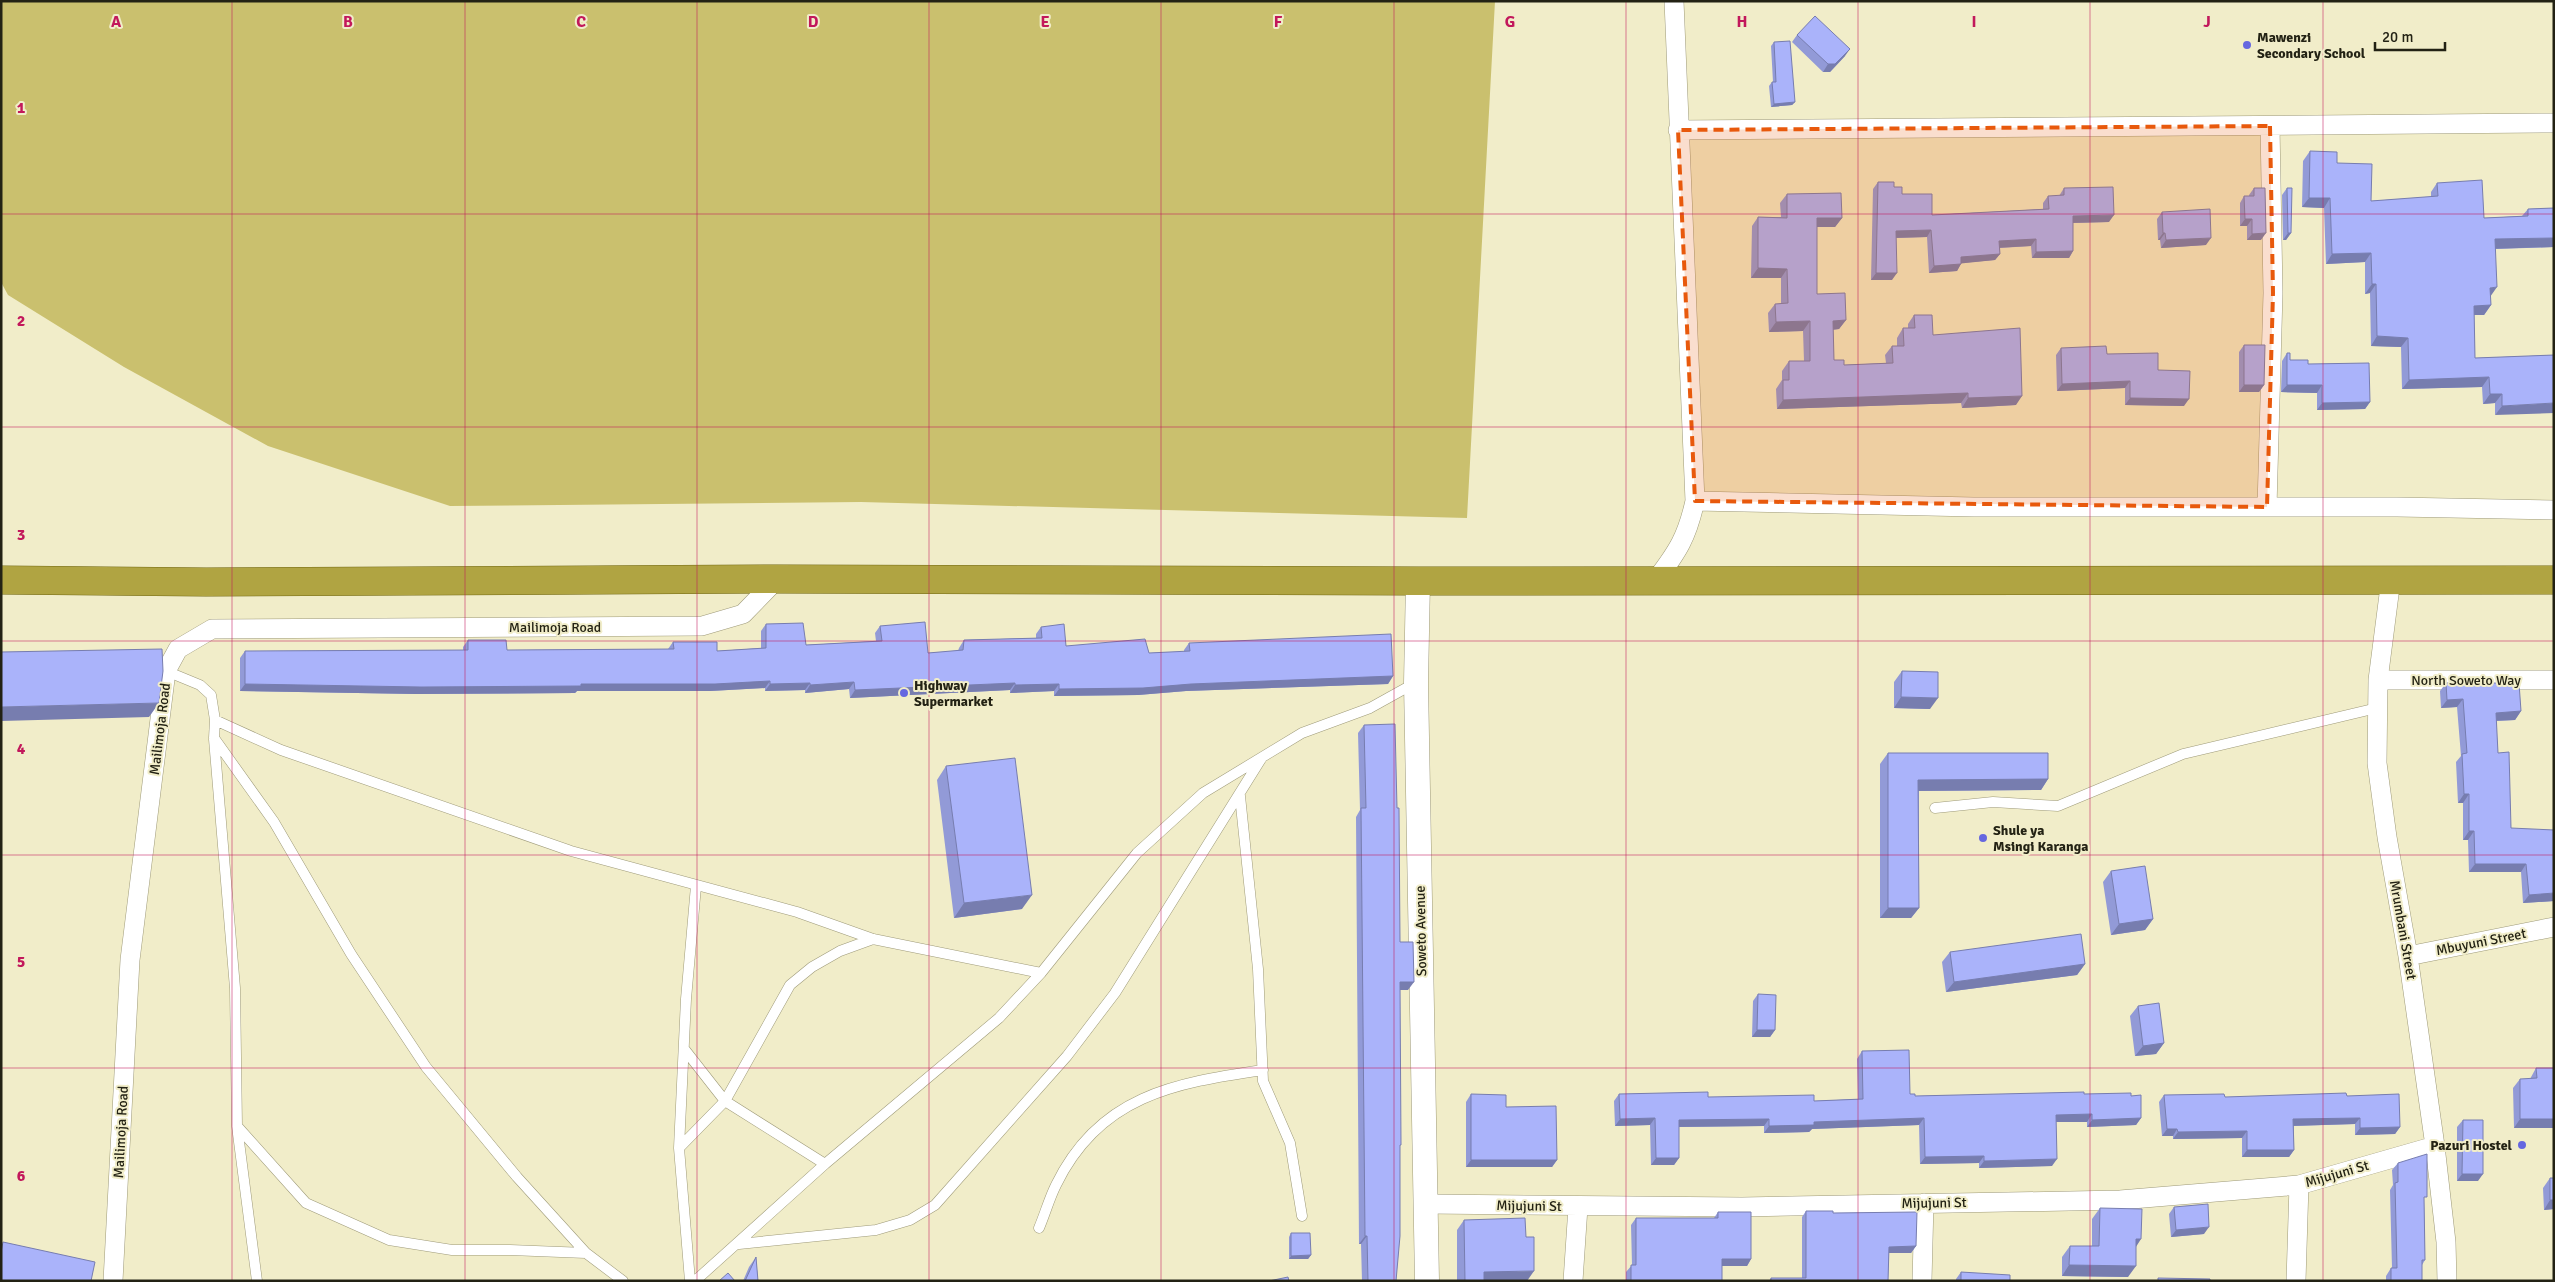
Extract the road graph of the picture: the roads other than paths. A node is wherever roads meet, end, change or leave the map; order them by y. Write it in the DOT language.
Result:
graph roads {
  1 [pos="1674,1"];
  2 [pos="2554,123"];
  3 [pos="2270,126"];
  4 [pos="1678,130"];
  5 [pos="1696,501"];
  6 [pos="2267,507"];
  7 [pos="2554,510"];
  8 [pos="777,578"];
  9 [pos="2391,579"];
  10 [pos="1,580"];
  11 [pos="1656,580"];
  12 [pos="2554,580"];
  13 [pos="1418,581"];
  14 [pos="166,671"];
  15 [pos="2378,680"];
  16 [pos="2554,680"];
  17 [pos="1416,683"];
  18 [pos="2377,708"];
  19 [pos="215,720"];
  20 [pos="214,738"];
  21 [pos="1261,759"];
  22 [pos="1240,796"];
  23 [pos="1935,808"];
  24 [pos="696,886"];
  25 [pos="2554,927"];
  26 [pos="873,939"];
  27 [pos="2408,956"];
  28 [pos="1041,973"];
  29 [pos="685,1050"];
  30 [pos="1263,1070"];
  31 [pos="725,1101"];
  32 [pos="237,1126"];
  33 [pos="2435,1146"];
  34 [pos="679,1148"];
  35 [pos="825,1164"];
  36 [pos="2298,1185"];
  37 [pos="1924,1203"];
  38 [pos="1426,1204"];
  39 [pos="1578,1207"];
  40 [pos="1302,1216"];
  41 [pos="1039,1228"];
  42 [pos="739,1244"];
  43 [pos="586,1253"];
  44 [pos="113,1281"];
  45 [pos="257,1281"];
  46 [pos="623,1281"];
  47 [pos="690,1281"];
  48 [pos="695,1281"];
  49 [pos="1427,1281"];
  50 [pos="1573,1281"];
  51 [pos="1922,1281"];
  52 [pos="2296,1281"];
  53 [pos="2447,1281"];
  1 -- 4 [label="street"];
  2 -- 3 [label="street"];
  3 -- 4 [label="street"];
  3 -- 6 [label="street"];
  4 -- 5 [label="street"];
  5 -- 6 [label="street"];
  5 -- 11 [label="street"];
  6 -- 7 [label="street"];
  8 -- 10 [label="highway"];
  8 -- 13 [label="highway"];
  8 -- 14 [label="street, Mailimoja Road"];
  9 -- 11 [label="highway"];
  9 -- 12 [label="highway"];
  9 -- 15 [label="street, Mrumbani Street"];
  11 -- 13 [label="highway"];
  13 -- 17 [label="street, Soweto Avenue"];
  14 -- 19 [label="lane"];
  14 -- 44 [label="street, Mailimoja Road"];
  15 -- 16 [label="street, North Soweto Way"];
  15 -- 18 [label="street, Mrumbani Street"];
  17 -- 21 [label="lane"];
  17 -- 38 [label="street, Soweto Avenue"];
  18 -- 23 [label="lane"];
  18 -- 27 [label="street, Mrumbani Street"];
  19 -- 20 [label="lane"];
  19 -- 24 [label="lane"];
  20 -- 32 [label="lane"];
  20 -- 43 [label="lane"];
  21 -- 22 [label="lane"];
  21 -- 28 [label="lane"];
  22 -- 30 [label="lane"];
  22 -- 42 [label="lane"];
  24 -- 26 [label="lane"];
  24 -- 29 [label="lane"];
  25 -- 27 [label="street, Mbuyuni Street"];
  26 -- 28 [label="lane"];
  26 -- 31 [label="lane"];
  27 -- 33 [label="street, Mrumbani Street"];
  28 -- 35 [label="lane"];
  29 -- 31 [label="lane"];
  29 -- 34 [label="lane"];
  30 -- 40 [label="lane"];
  30 -- 41 [label="lane"];
  31 -- 34 [label="lane"];
  31 -- 35 [label="lane"];
  32 -- 43 [label="lane"];
  32 -- 45 [label="lane"];
  33 -- 36 [label="street, Mijujuni St"];
  33 -- 53 [label="street, Mrumbani Street"];
  34 -- 47 [label="lane"];
  35 -- 42 [label="lane"];
  36 -- 37 [label="street, Mijujuni St"];
  36 -- 52 [label="street"];
  37 -- 39 [label="street, Mijujuni St"];
  37 -- 51 [label="street"];
  38 -- 39 [label="street, Mijujuni St"];
  38 -- 49 [label="street, Soweto Avenue"];
  39 -- 50 [label="street"];
  42 -- 48 [label="lane"];
  43 -- 46 [label="lane"];
}
